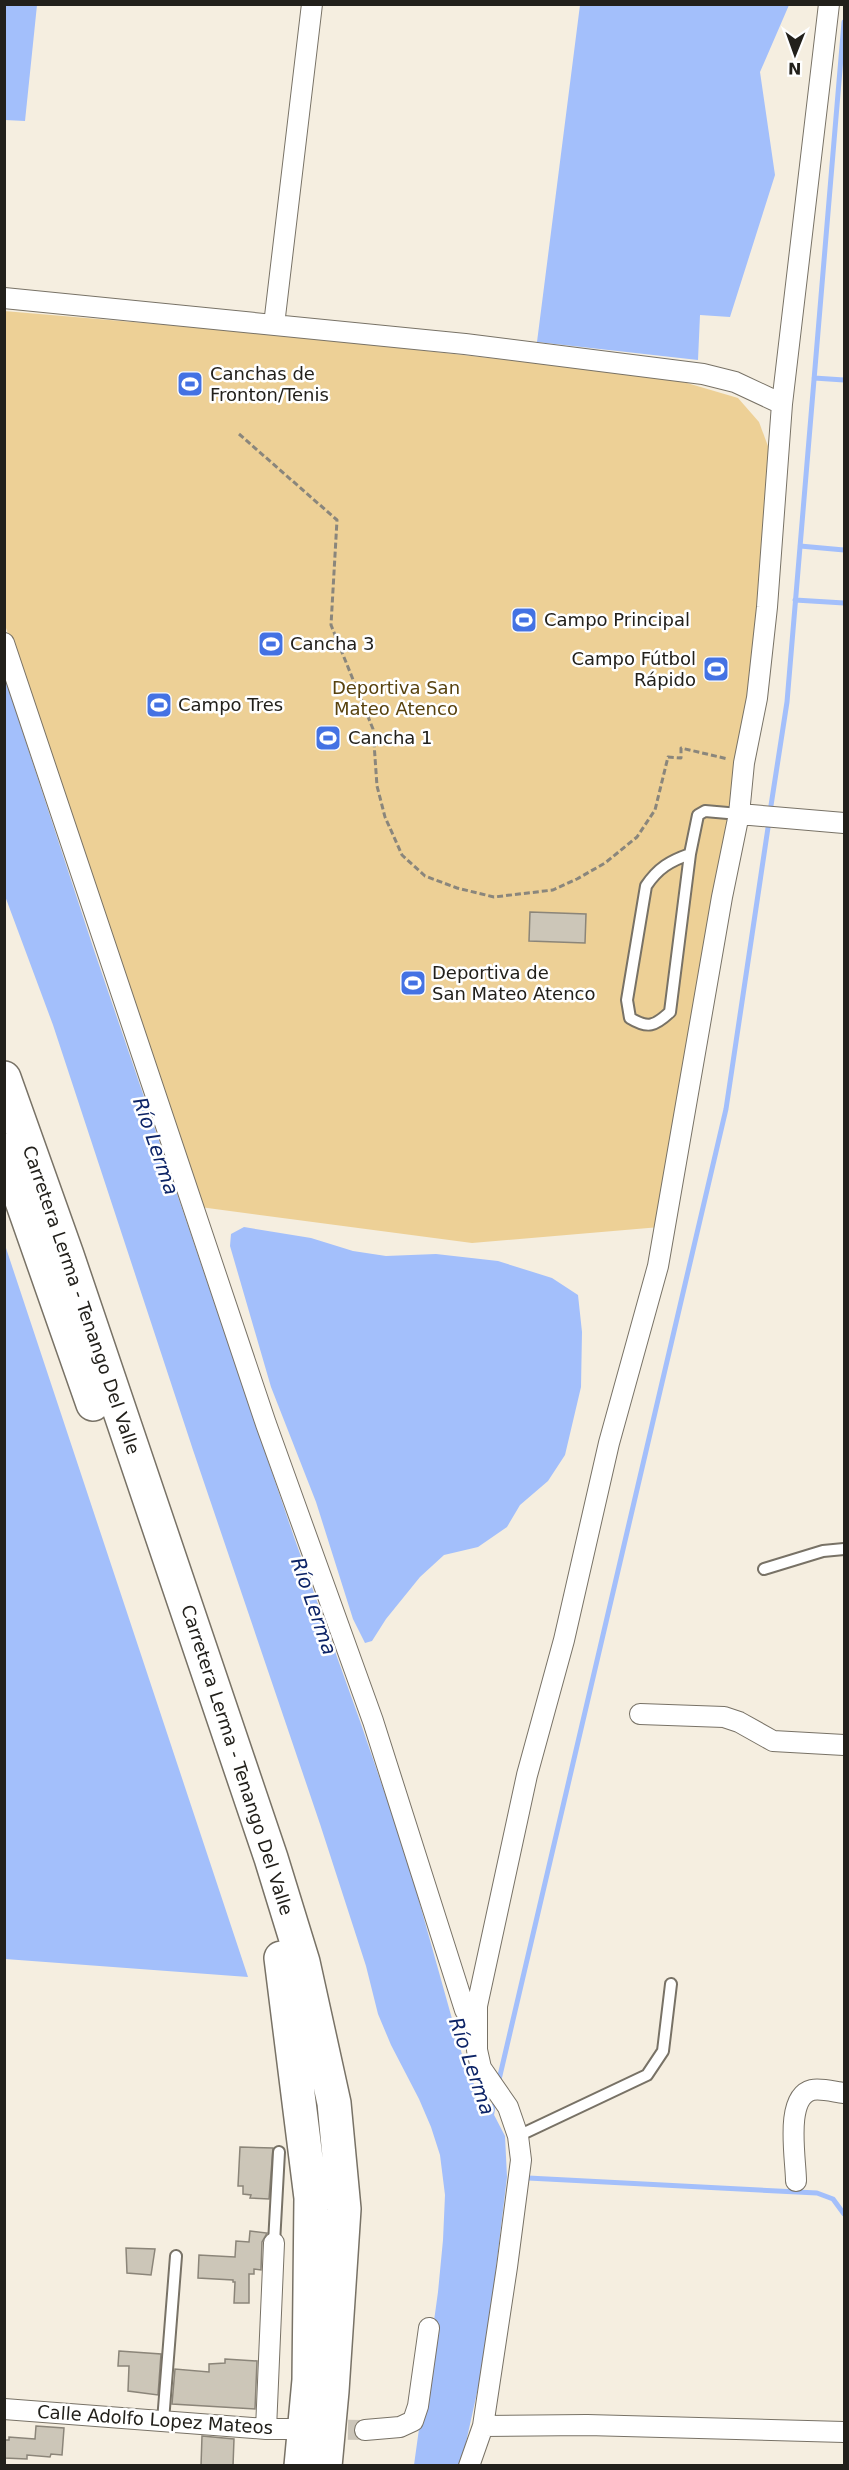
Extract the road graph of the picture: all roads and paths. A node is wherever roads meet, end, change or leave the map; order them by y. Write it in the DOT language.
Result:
graph roads {
  1 [pos="312,4"];
  2 [pos="830,4"];
  3 [pos="4,298"];
  4 [pos="274,325"];
  5 [pos="782,404"];
  6 [pos="239,434"];
  7 [pos="4,643"];
  8 [pos="744,763"];
  9 [pos="748,814"];
  10 [pos="844,823"];
  11 [pos="690,854"];
  12 [pos="4,1078"];
  13 [pos="4,1150"];
  14 [pos="844,1550"];
  15 [pos="764,1569"];
  16 [pos="640,1714"];
  17 [pos="844,1745"];
  18 [pos="671,1984"];
  19 [pos="476,2026"];
  20 [pos="844,2093"];
  21 [pos="518,2136"];
  22 [pos="279,2151"];
  23 [pos="796,2181"];
  24 [pos="274,2243"];
  25 [pos="176,2256"];
  26 [pos="429,2328"];
  27 [pos="4,2409"];
  28 [pos="163,2421"];
  29 [pos="483,2426"];
  30 [pos="266,2429"];
  31 [pos="306,2429"];
  32 [pos="365,2430"];
  33 [pos="844,2432"];
  34 [pos="301,2466"];
  35 [pos="325,2466"];
  36 [pos="469,2466"];
  1 -- 4 [label="street"];
  2 -- 5 [label="street"];
  3 -- 4 [label="street"];
  4 -- 5 [label="street"];
  5 -- 8 [label="street"];
  6 -- 8 [label="path"];
  7 -- 19 [label="street"];
  8 -- 9 [label="street"];
  9 -- 10 [label="street"];
  9 -- 11 [label="lane"];
  9 -- 19 [label="street"];
  11 -- 11 [label="lane"];
  12 -- 35 [label="highway, Carretera Lerma - Tenango Del Valle"];
  13 -- 34 [label="highway"];
  14 -- 15 [label="lane"];
  16 -- 17 [label="street"];
  18 -- 21 [label="lane"];
  19 -- 21 [label="street"];
  20 -- 23 [label="street"];
  21 -- 29 [label="street"];
  22 -- 24 [label="lane"];
  24 -- 30 [label="street"];
  25 -- 28 [label="lane"];
  26 -- 32 [label="street"];
  27 -- 28 [label="street, Calle Adolfo Lopez Mateos"];
  28 -- 30 [label="street, Calle Adolfo Lopez Mateos"];
  29 -- 33 [label="street"];
  29 -- 36 [label="street"];
  30 -- 31 [label="street, Calle Adolfo Lopez Mateos"];
}
